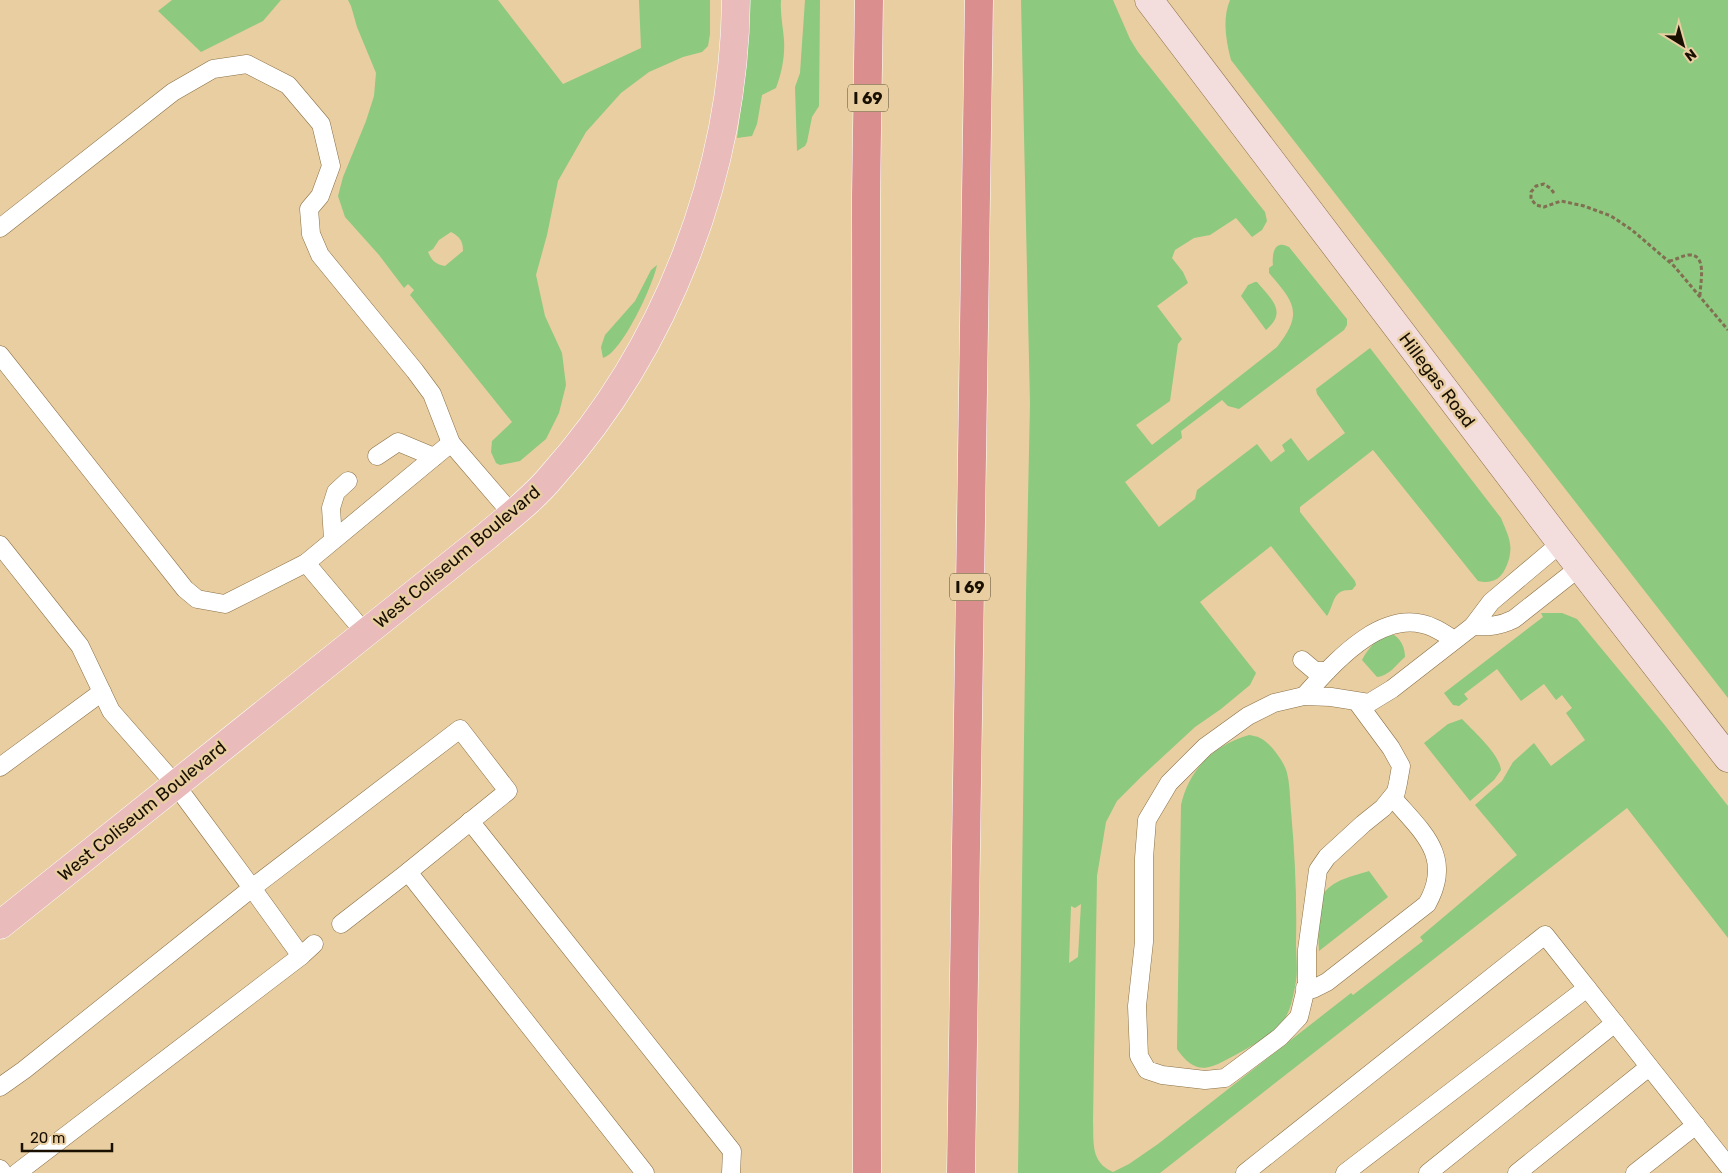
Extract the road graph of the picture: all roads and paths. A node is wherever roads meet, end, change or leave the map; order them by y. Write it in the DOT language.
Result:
graph roads {
  1 [pos="736,0"];
  2 [pos="869,0"];
  3 [pos="979,0"];
  4 [pos="1149,0"];
  5 [pos="1554,193"];
  6 [pos="0,228"];
  7 [pos="1669,261"];
  8 [pos="1700,296"];
  9 [pos="1728,330"];
  10 [pos="0,355"];
  11 [pos="451,443"];
  12 [pos="377,456"];
  13 [pos="434,457"];
  14 [pos="348,481"];
  15 [pos="512,514"];
  16 [pos="334,540"];
  17 [pos="1561,543"];
  18 [pos="0,544"];
  19 [pos="306,563"];
  20 [pos="1580,567"];
  21 [pos="1473,626"];
  22 [pos="365,633"];
  23 [pos="1454,640"];
  24 [pos="1302,660"];
  25 [pos="1327,671"];
  26 [pos="102,692"];
  27 [pos="1304,696"];
  28 [pos="1357,702"];
  29 [pos="1728,758"];
  30 [pos="0,767"];
  31 [pos="176,784"];
  32 [pos="1392,797"];
  33 [pos="470,821"];
  34 [pos="408,872"];
  35 [pos="252,888"];
  36 [pos="4,914"];
  37 [pos="341,924"];
  38 [pos="314,944"];
  39 [pos="301,956"];
  40 [pos="1306,988"];
  41 [pos="1587,988"];
  42 [pos="1615,1023"];
  43 [pos="1649,1067"];
  44 [pos="0,1087"];
  45 [pos="1696,1126"];
  46 [pos="1728,1166"];
  47 [pos="0,1169"];
  48 [pos="867,1170"];
  49 [pos="3,1173"];
  50 [pos="17,1173"];
  51 [pos="644,1173"];
  52 [pos="731,1173"];
  53 [pos="960,1173"];
  54 [pos="1245,1173"];
  55 [pos="1345,1173"];
  56 [pos="1428,1173"];
  57 [pos="1517,1173"];
  58 [pos="1634,1173"];
  1 -- 15 [label="main road, West Coliseum Boulevard"];
  2 -- 48 [label="highway, I 69"];
  3 -- 53 [label="highway, I 69"];
  4 -- 17 [label="main road, Hillegas Road"];
  5 -- 7 [label="path"];
  6 -- 11 [label="lane"];
  7 -- 8 [label="path"];
  7 -- 8 [label="path"];
  8 -- 9 [label="path"];
  10 -- 19 [label="lane"];
  11 -- 13 [label="lane"];
  11 -- 15 [label="lane"];
  12 -- 13 [label="lane"];
  13 -- 16 [label="lane"];
  14 -- 16 [label="lane"];
  15 -- 22 [label="main road, West Coliseum Boulevard"];
  16 -- 19 [label="lane"];
  17 -- 20 [label="main road, Hillegas Road"];
  17 -- 21 [label="lane"];
  18 -- 26 [label="lane"];
  19 -- 22 [label="lane"];
  20 -- 21 [label="lane"];
  20 -- 29 [label="main road, Hillegas Road"];
  21 -- 23 [label="lane"];
  22 -- 31 [label="main road, West Coliseum Boulevard"];
  23 -- 25 [label="lane"];
  23 -- 28 [label="lane"];
  24 -- 25 [label="lane"];
  25 -- 27 [label="lane"];
  26 -- 30 [label="lane"];
  26 -- 31 [label="lane"];
  27 -- 28 [label="lane"];
  27 -- 40 [label="lane"];
  28 -- 32 [label="lane"];
  31 -- 35 [label="lane"];
  31 -- 36 [label="main road, West Coliseum Boulevard"];
  32 -- 40 [label="lane"];
  32 -- 40 [label="lane"];
  33 -- 34 [label="lane"];
  33 -- 35 [label="lane"];
  33 -- 52 [label="lane"];
  34 -- 37 [label="lane"];
  34 -- 51 [label="lane"];
  35 -- 39 [label="lane"];
  35 -- 44 [label="lane"];
  38 -- 39 [label="lane"];
  39 -- 50 [label="lane"];
  41 -- 42 [label="lane"];
  41 -- 54 [label="lane"];
  41 -- 55 [label="lane"];
  42 -- 43 [label="lane"];
  42 -- 56 [label="lane"];
  43 -- 45 [label="lane"];
  43 -- 57 [label="lane"];
  45 -- 46 [label="lane"];
  45 -- 58 [label="lane"];
  47 -- 49 [label="lane"];
}
